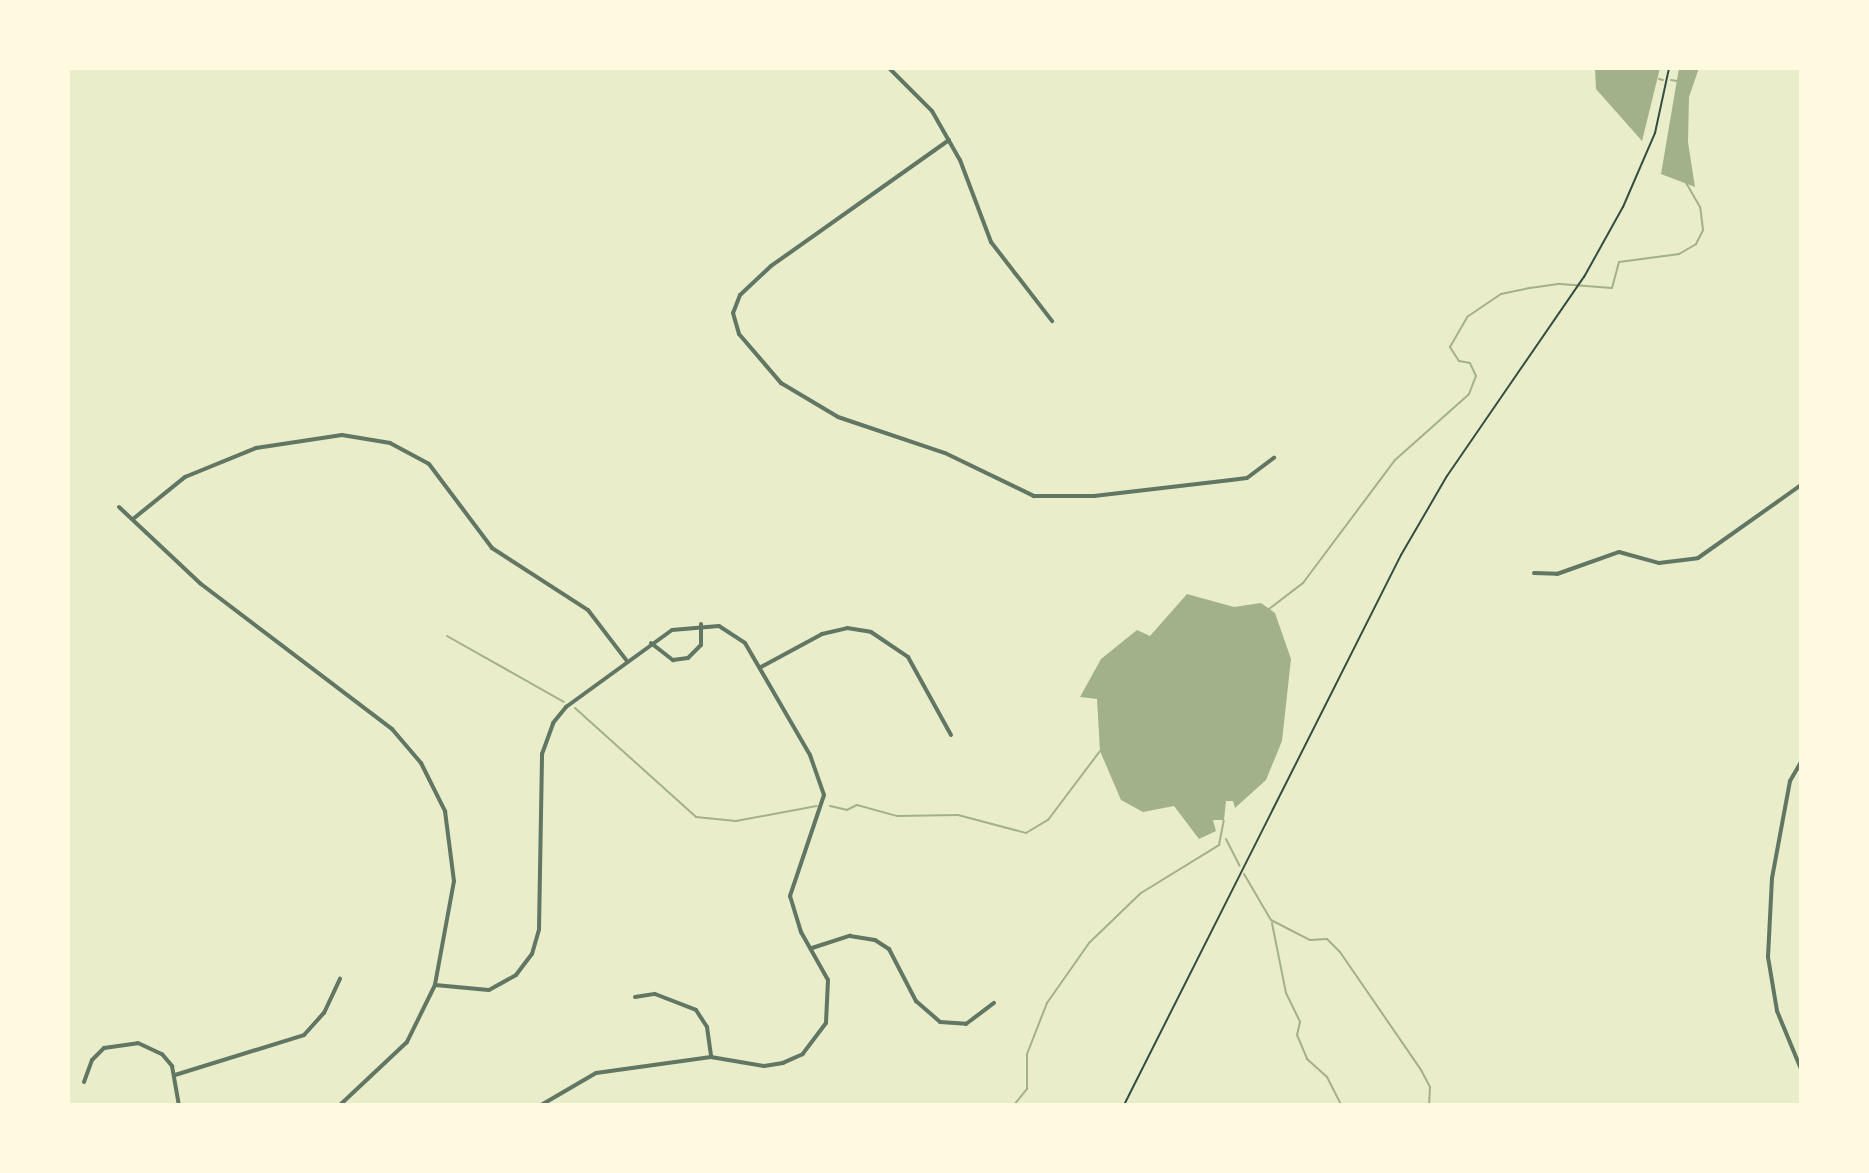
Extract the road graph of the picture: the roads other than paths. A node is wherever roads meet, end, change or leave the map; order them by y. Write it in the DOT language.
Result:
graph roads {
  1 [pos="889,68"];
  2 [pos="949,140"];
  3 [pos="1052,321"];
  4 [pos="1274,458"];
  5 [pos="1801,485"];
  6 [pos="119,507"];
  7 [pos="133,519"];
  8 [pos="1534,573"];
  9 [pos="701,624"];
  10 [pos="651,643"];
  11 [pos="627,661"];
  12 [pos="761,667"];
  13 [pos="951,735"];
  14 [pos="1801,762"];
  15 [pos="812,948"];
  16 [pos="340,978"];
  17 [pos="435,985"];
  18 [pos="635,997"];
  19 [pos="994,1003"];
  20 [pos="711,1057"];
  21 [pos="1801,1069"];
  22 [pos="175,1075"];
  23 [pos="84,1082"];
  24 [pos="179,1105"];
  25 [pos="340,1105"];
  26 [pos="541,1105"];
  1 -- 2 [label="street"];
  2 -- 3 [label="street"];
  2 -- 4 [label="street"];
  5 -- 8 [label="street"];
  6 -- 7 [label="street"];
  7 -- 11 [label="street"];
  7 -- 17 [label="street"];
  9 -- 10 [label="street"];
  9 -- 10 [label="street"];
  9 -- 12 [label="street"];
  10 -- 11 [label="street"];
  11 -- 17 [label="street"];
  12 -- 13 [label="street"];
  12 -- 15 [label="street"];
  14 -- 21 [label="street"];
  15 -- 19 [label="street"];
  15 -- 20 [label="street"];
  16 -- 22 [label="street"];
  17 -- 25 [label="street"];
  18 -- 20 [label="street"];
  20 -- 26 [label="street"];
  22 -- 23 [label="street"];
  22 -- 24 [label="street"];
}
